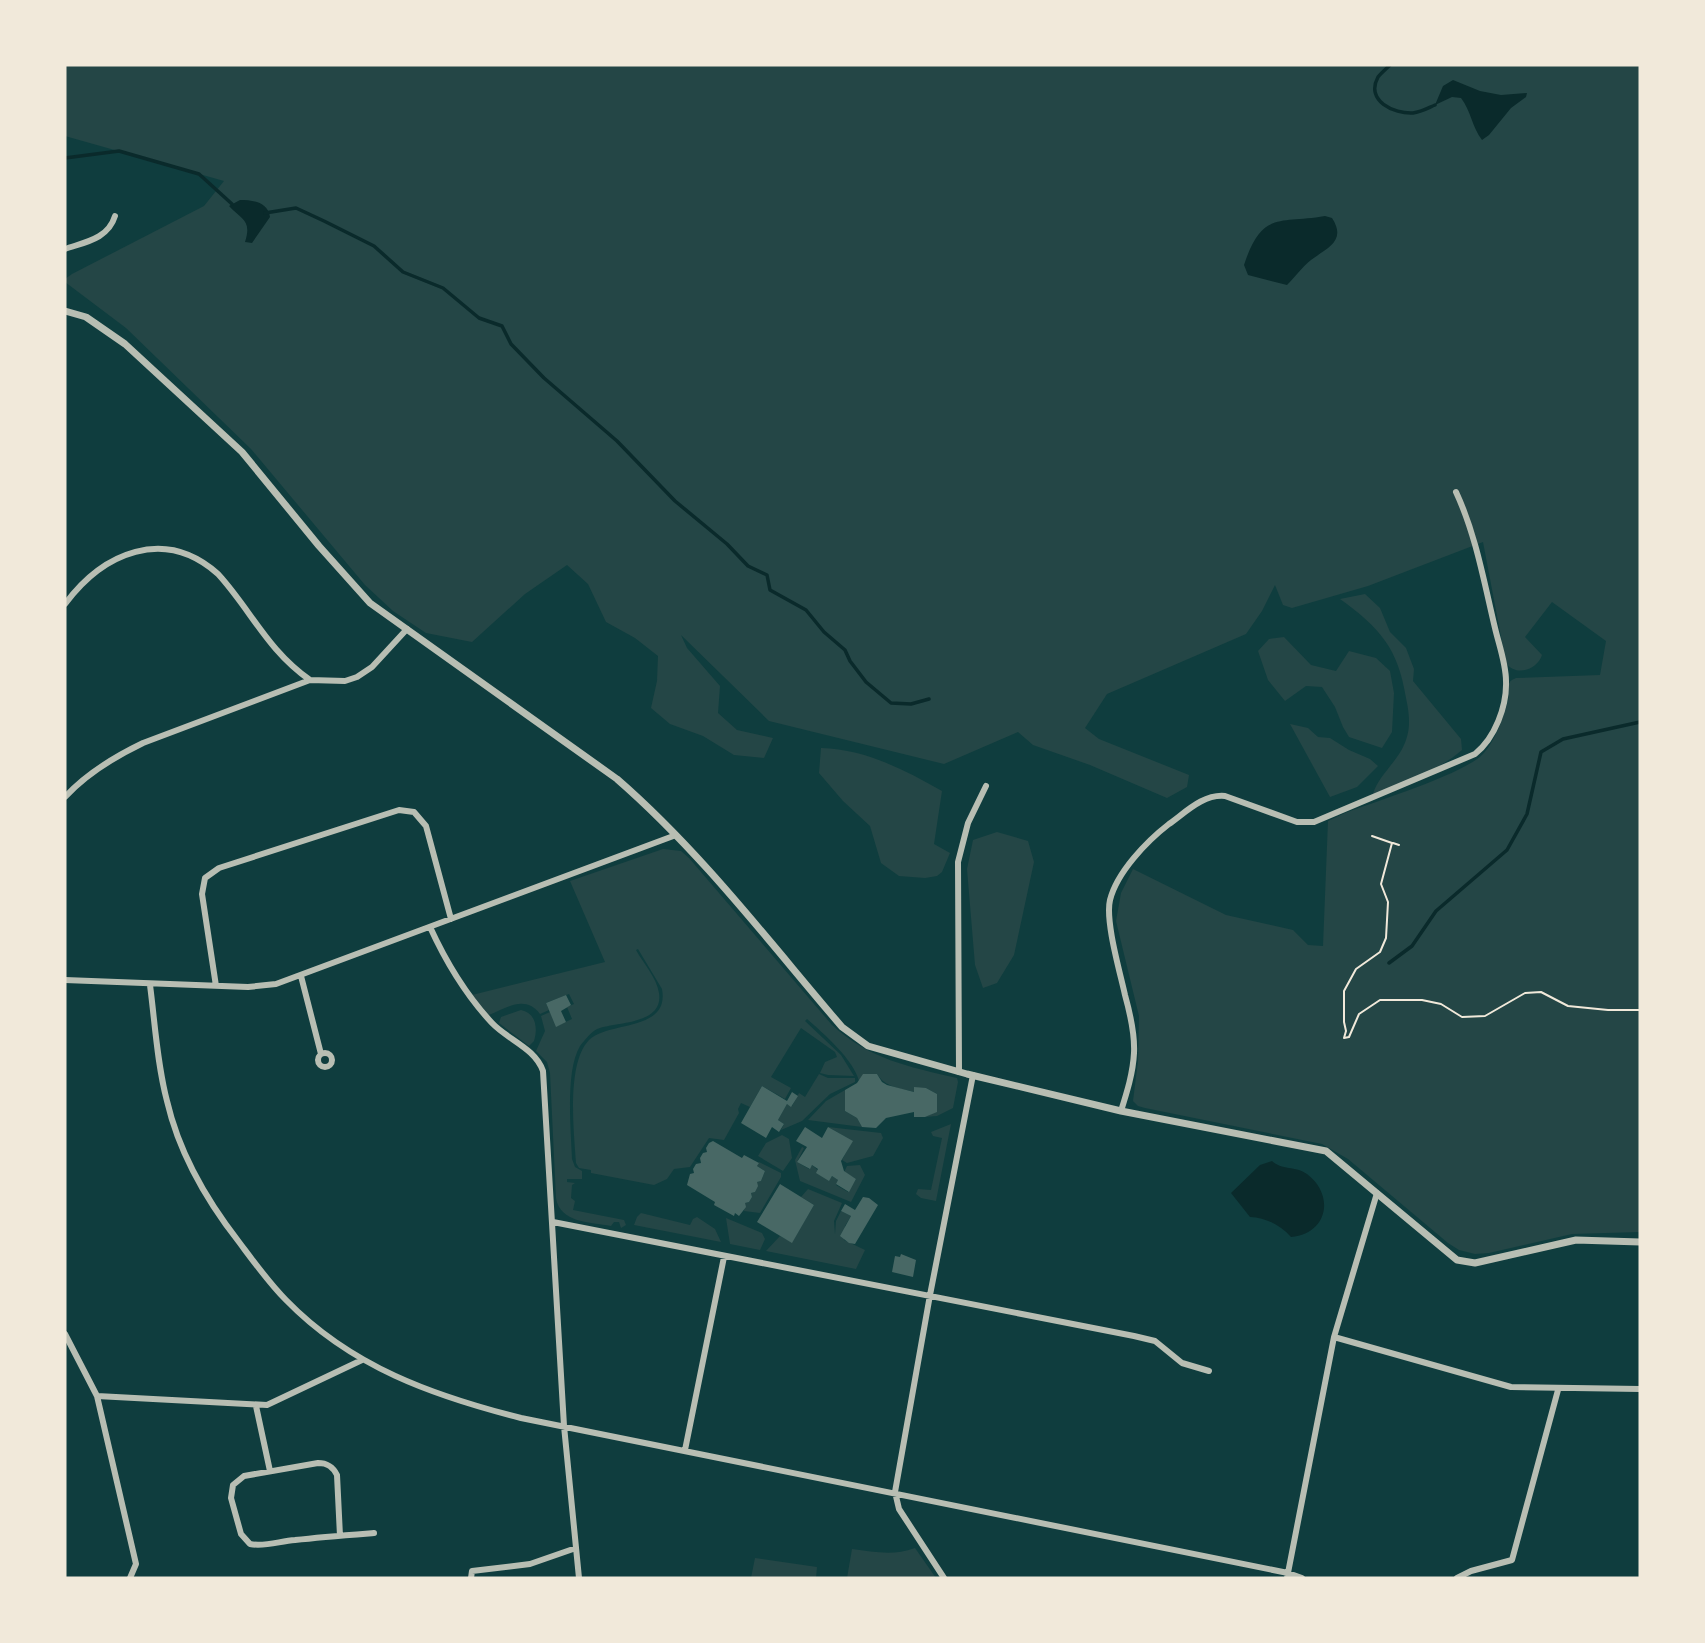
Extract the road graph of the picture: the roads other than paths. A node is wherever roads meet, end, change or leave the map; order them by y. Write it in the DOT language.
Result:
graph roads {
  1 [pos="115,216"];
  2 [pos="65,249"];
  3 [pos="65,311"];
  4 [pos="1456,492"];
  5 [pos="65,604"];
  6 [pos="407,629"];
  7 [pos="310,680"];
  8 [pos="986,786"];
  9 [pos="65,797"];
  10 [pos="676,835"];
  11 [pos="451,919"];
  12 [pos="430,927"];
  13 [pos="301,976"];
  14 [pos="65,980"];
  15 [pos="150,985"];
  16 [pos="216,986"];
  17 [pos="321,1054"];
  18 [pos="959,1072"];
  19 [pos="973,1075"];
  20 [pos="1121,1111"];
  21 [pos="1377,1194"];
  22 [pos="553,1222"];
  23 [pos="1640,1242"];
  24 [pos="724,1257"];
  25 [pos="930,1295"];
  26 [pos="65,1334"];
  27 [pos="1334,1337"];
  28 [pos="362,1360"];
  29 [pos="1209,1371"];
  30 [pos="1640,1389"];
  31 [pos="1558,1390"];
  32 [pos="97,1396"];
  33 [pos="256,1406"];
  34 [pos="564,1426"];
  35 [pos="685,1450"];
  36 [pos="270,1471"];
  37 [pos="895,1492"];
  38 [pos="374,1533"];
  39 [pos="340,1536"];
  40 [pos="576,1548"];
  41 [pos="472,1575"];
  42 [pos="1287,1576"];
  43 [pos="130,1578"];
  44 [pos="579,1578"];
  45 [pos="944,1578"];
  46 [pos="1302,1578"];
  47 [pos="1457,1578"];
  1 -- 2 [label="street"];
  3 -- 6 [label="street"];
  4 -- 20 [label="street"];
  5 -- 7 [label="street"];
  6 -- 7 [label="street"];
  6 -- 10 [label="street"];
  7 -- 9 [label="street"];
  8 -- 18 [label="street"];
  10 -- 11 [label="street"];
  10 -- 18 [label="street"];
  11 -- 12 [label="street"];
  11 -- 16 [label="street"];
  12 -- 13 [label="street"];
  12 -- 22 [label="street"];
  13 -- 16 [label="street"];
  13 -- 17 [label="street"];
  14 -- 15 [label="street"];
  15 -- 16 [label="street"];
  15 -- 28 [label="street"];
  18 -- 19 [label="street"];
  19 -- 20 [label="street"];
  19 -- 25 [label="street"];
  20 -- 21 [label="street"];
  21 -- 23 [label="street"];
  21 -- 27 [label="street"];
  22 -- 24 [label="street"];
  22 -- 34 [label="street"];
  24 -- 25 [label="street"];
  24 -- 35 [label="street"];
  25 -- 29 [label="street"];
  25 -- 37 [label="street"];
  26 -- 32 [label="street"];
  27 -- 31 [label="street"];
  27 -- 42 [label="street"];
  28 -- 33 [label="street"];
  28 -- 34 [label="street"];
  30 -- 31 [label="street"];
  31 -- 47 [label="street"];
  32 -- 33 [label="street"];
  32 -- 43 [label="street"];
  33 -- 36 [label="street"];
  34 -- 35 [label="street"];
  34 -- 40 [label="street"];
  35 -- 37 [label="street"];
  36 -- 39 [label="street"];
  36 -- 39 [label="street"];
  37 -- 42 [label="street"];
  37 -- 45 [label="street"];
  38 -- 39 [label="street"];
  40 -- 41 [label="street"];
  40 -- 44 [label="street"];
  42 -- 46 [label="street"];
}
